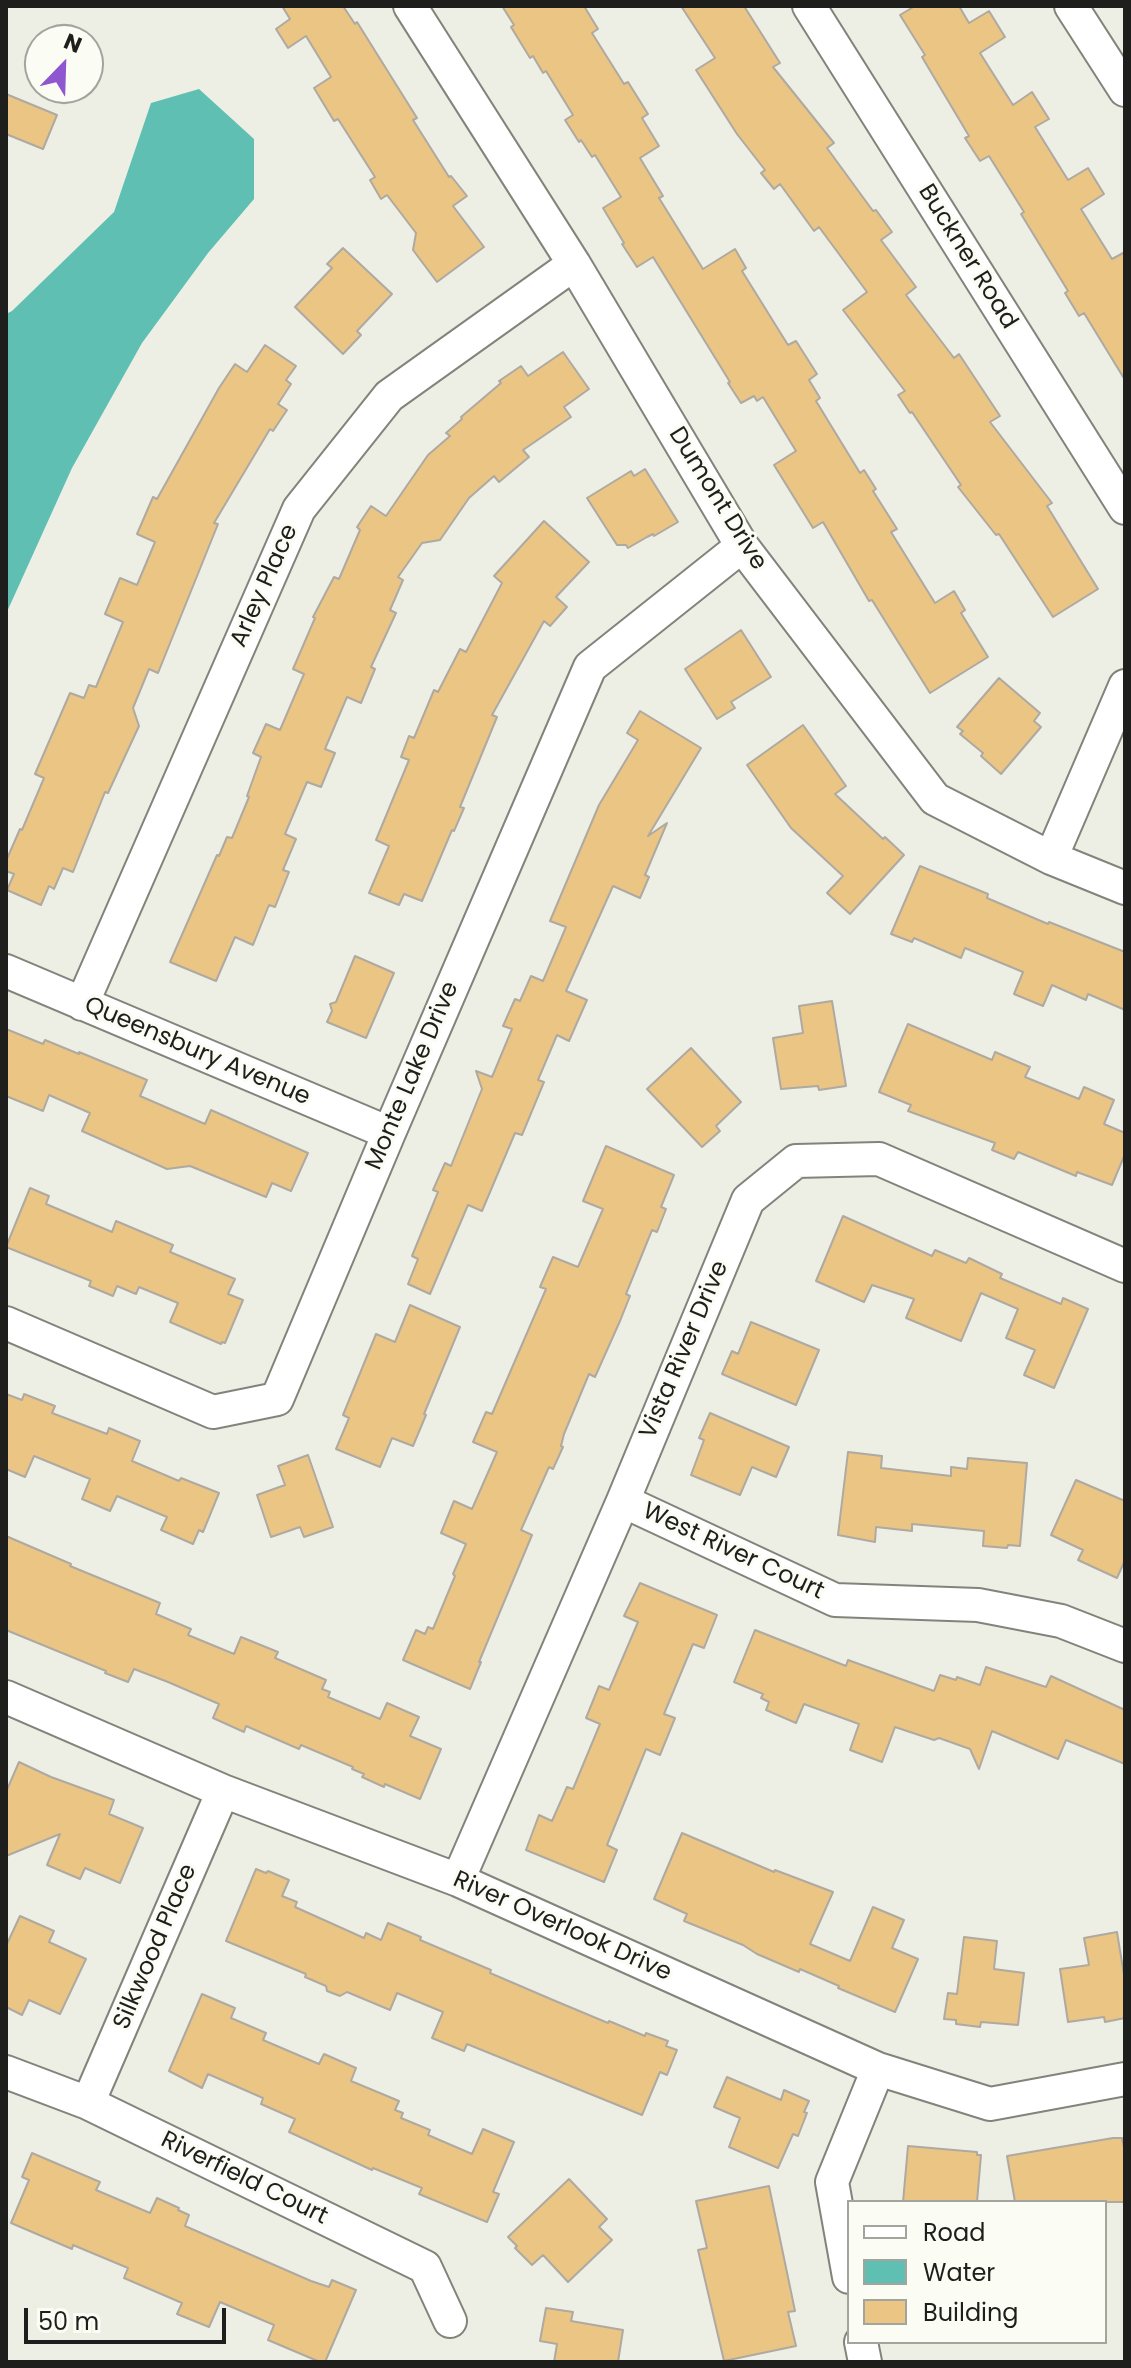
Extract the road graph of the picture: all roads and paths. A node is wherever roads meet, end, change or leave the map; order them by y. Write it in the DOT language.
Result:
graph roads {
  1 [pos="410,6"];
  2 [pos="809,6"];
  3 [pos="1071,6"];
  4 [pos="1125,90"];
  5 [pos="574,264"];
  6 [pos="1125,508"];
  7 [pos="742,546"];
  8 [pos="1125,686"];
  9 [pos="1051,858"];
  10 [pos="1125,888"];
  11 [pos="6,971"];
  12 [pos="82,1004"];
  13 [pos="389,1133"];
  14 [pos="1125,1266"];
  15 [pos="6,1323"];
  16 [pos="623,1501"];
  17 [pos="1125,1646"];
  18 [pos="6,1697"];
  19 [pos="223,1791"];
  20 [pos="458,1880"];
  21 [pos="878,2069"];
  22 [pos="6,2072"];
  23 [pos="1125,2079"];
  24 [pos="88,2103"];
  25 [pos="847,2266"];
  26 [pos="450,2321"];
  1 -- 5 [label="street, Dumont Drive"];
  2 -- 6 [label="street, Buckner Road"];
  3 -- 4 [label="street"];
  5 -- 7 [label="street, Dumont Drive"];
  5 -- 12 [label="street, Arley Place"];
  7 -- 9 [label="street, Dumont Drive"];
  7 -- 13 [label="street, Monte Lake Drive"];
  8 -- 9 [label="street"];
  9 -- 10 [label="street, Dumont Drive"];
  11 -- 12 [label="street, Queensbury Avenue"];
  12 -- 13 [label="street, Queensbury Avenue"];
  13 -- 15 [label="street, Monte Lake Drive"];
  14 -- 16 [label="street, Vista River Drive"];
  16 -- 17 [label="street, West River Court"];
  16 -- 20 [label="street, Vista River Drive"];
  18 -- 19 [label="street, River Overlook Drive"];
  19 -- 20 [label="street, River Overlook Drive"];
  19 -- 24 [label="street, Silkwood Place"];
  20 -- 21 [label="street, River Overlook Drive"];
  21 -- 23 [label="street, River Overlook Drive"];
  21 -- 25 [label="street"];
  22 -- 24 [label="street, Riverfield Court"];
  24 -- 26 [label="street, Riverfield Court"];
}
